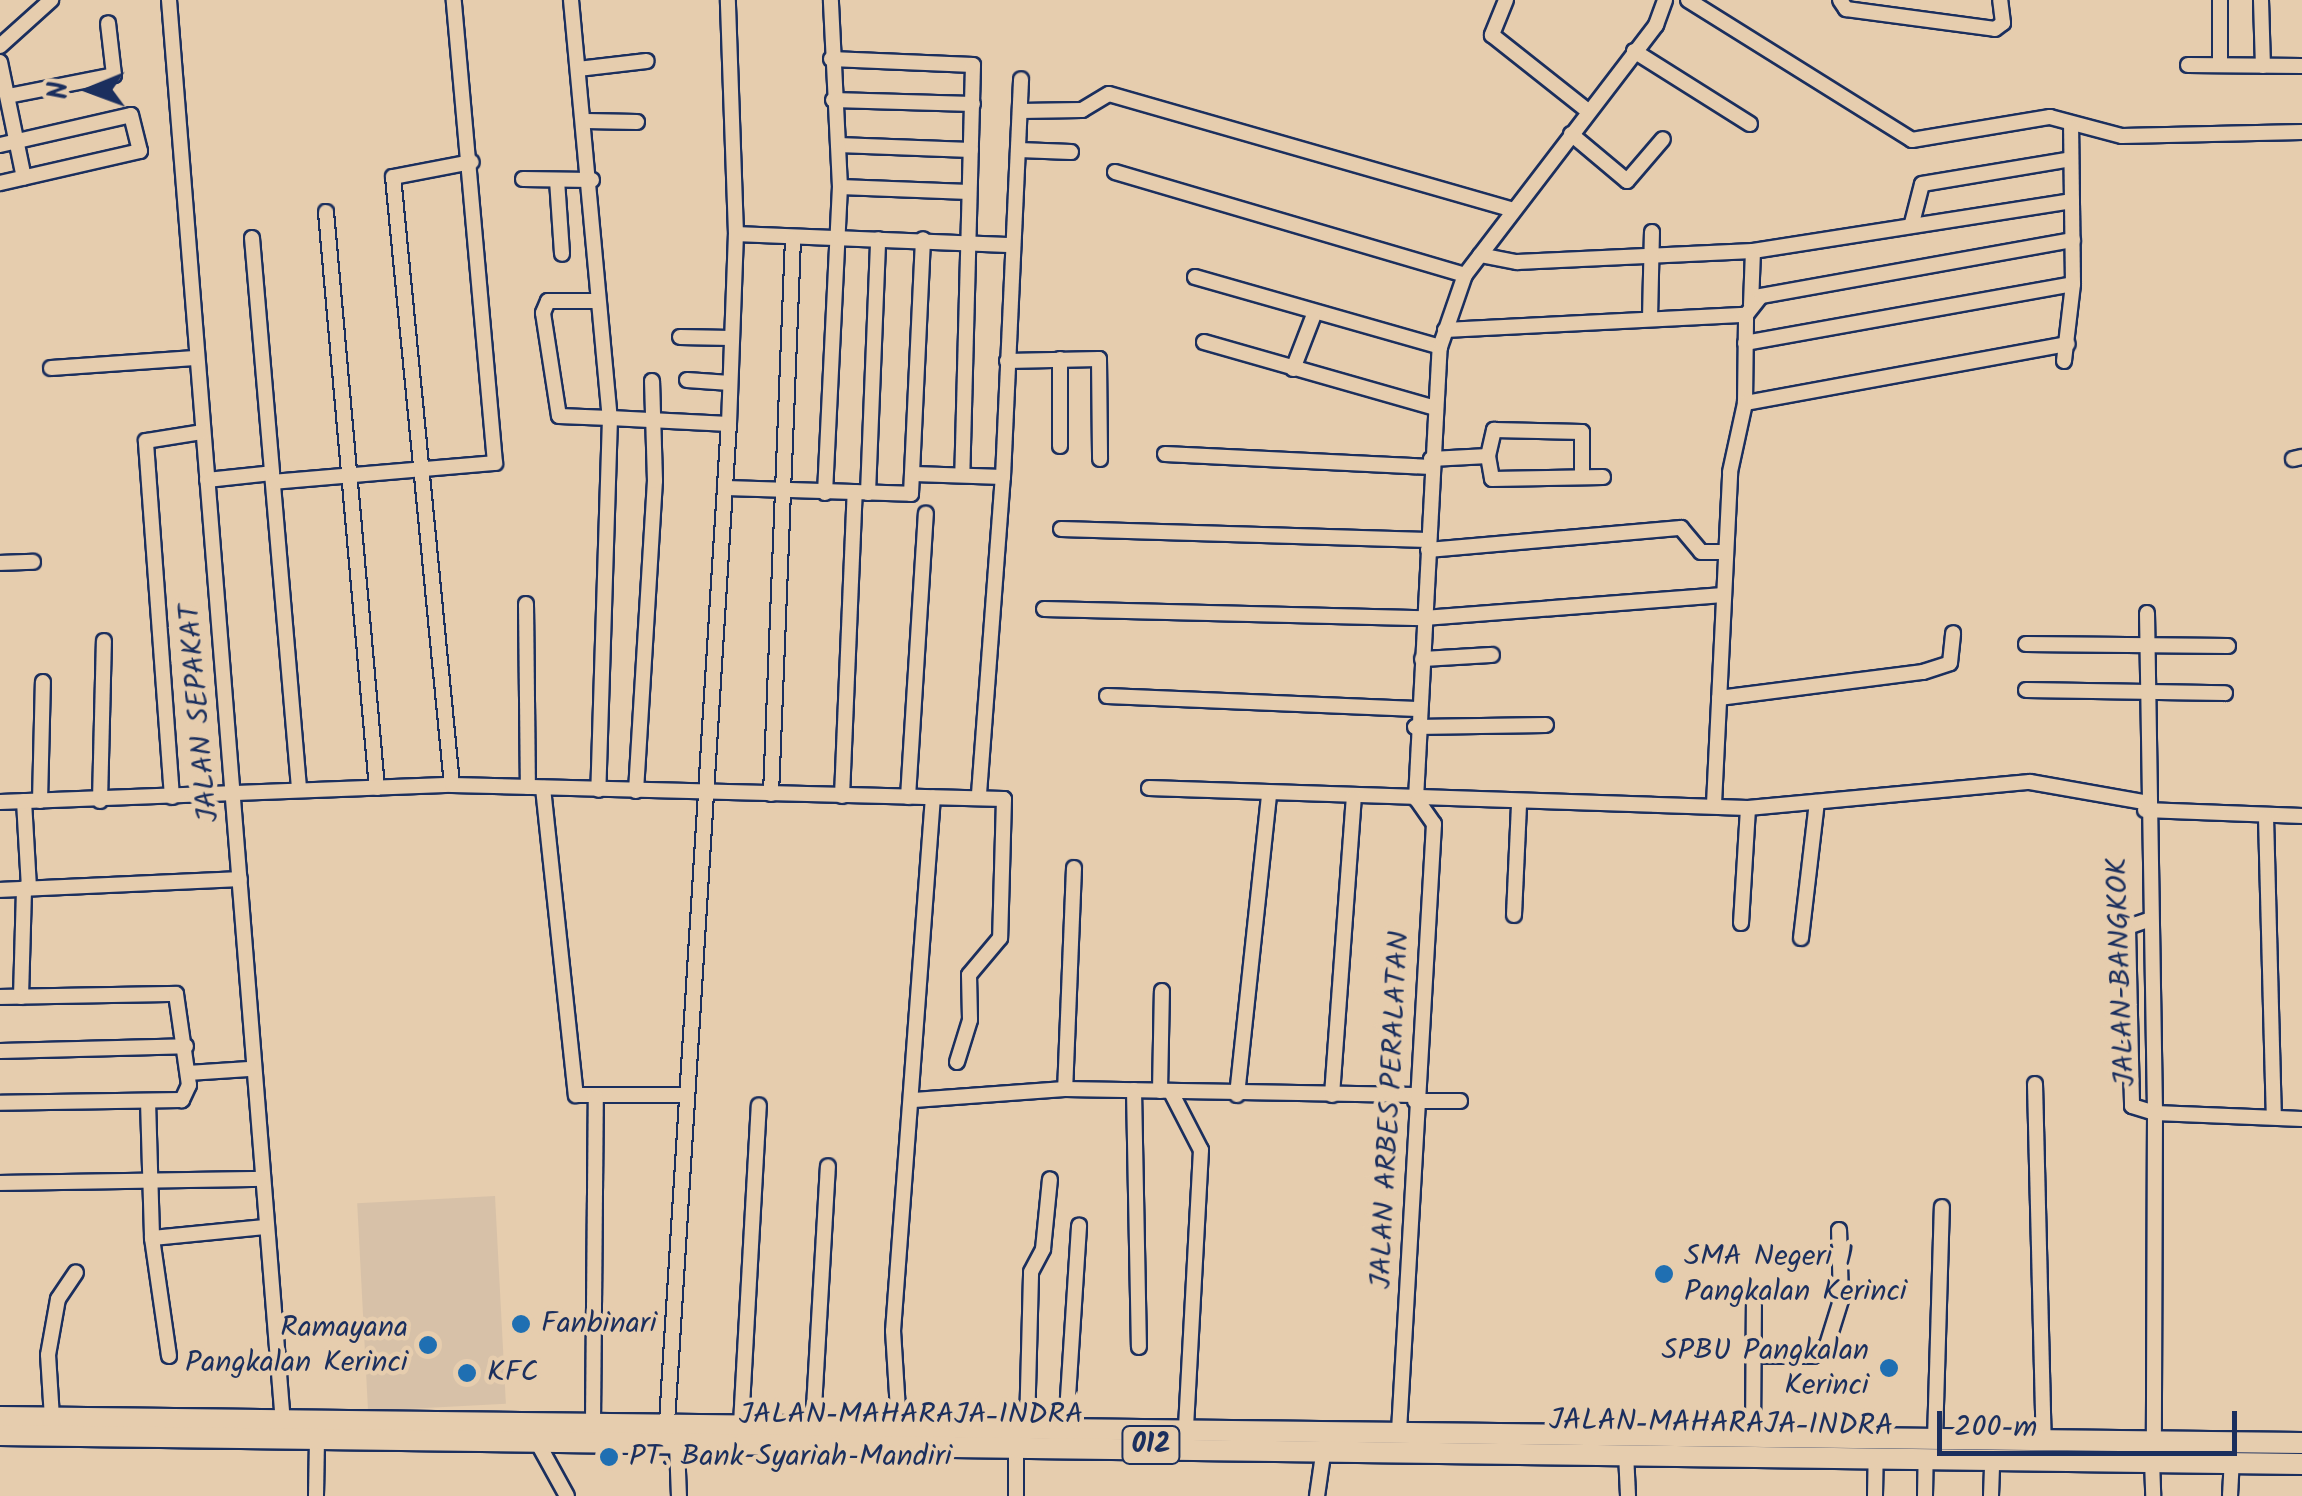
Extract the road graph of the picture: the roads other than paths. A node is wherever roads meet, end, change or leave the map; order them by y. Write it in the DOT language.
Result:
graph roads {
  1 [pos="51,0"];
  2 [pos="168,0"];
  3 [pos="454,0"];
  4 [pos="571,0"];
  5 [pos="728,0"];
  6 [pos="830,0"];
  7 [pos="1506,0"];
  8 [pos="1665,0"];
  9 [pos="1688,0"];
  10 [pos="1840,0"];
  11 [pos="2000,0"];
  12 [pos="2220,0"];
  13 [pos="2261,0"];
  14 [pos="108,23"];
  15 [pos="0,46"];
  16 [pos="1634,51"];
  17 [pos="830,58"];
  18 [pos="647,61"];
  19 [pos="0,62"];
  20 [pos="2188,65"];
  21 [pos="2220,65"];
  22 [pos="2263,66"];
  23 [pos="2302,66"];
  24 [pos="578,69"];
  25 [pos="1021,80"];
  26 [pos="4,89"];
  27 [pos="833,100"];
  28 [pos="973,104"];
  29 [pos="1020,111"];
  30 [pos="1588,111"];
  31 [pos="586,121"];
  32 [pos="637,122"];
  33 [pos="1750,124"];
  34 [pos="2071,128"];
  35 [pos="2302,132"];
  36 [pos="1572,134"];
  37 [pos="1662,139"];
  38 [pos="17,142"];
  39 [pos="0,145"];
  40 [pos="838,145"];
  41 [pos="971,150"];
  42 [pos="1019,150"];
  43 [pos="1072,152"];
  44 [pos="2071,159"];
  45 [pos="472,162"];
  46 [pos="1115,172"];
  47 [pos="24,178"];
  48 [pos="524,179"];
  49 [pos="557,180"];
  50 [pos="592,180"];
  51 [pos="0,183"];
  52 [pos="840,187"];
  53 [pos="969,192"];
  54 [pos="2072,201"];
  55 [pos="1514,210"];
  56 [pos="326,212"];
  57 [pos="1912,223"];
  58 [pos="1652,232"];
  59 [pos="736,234"];
  60 [pos="837,237"];
  61 [pos="252,238"];
  62 [pos="793,238"];
  63 [pos="878,239"];
  64 [pos="923,239"];
  65 [pos="2073,240"];
  66 [pos="970,243"];
  67 [pos="1013,245"];
  68 [pos="1651,250"];
  69 [pos="1754,250"];
  70 [pos="562,254"];
  71 [pos="1480,255"];
  72 [pos="1465,275"];
  73 [pos="1195,277"];
  74 [pos="2074,284"];
  75 [pos="598,301"];
  76 [pos="1749,310"];
  77 [pos="1314,312"];
  78 [pos="1650,319"];
  79 [pos="1445,330"];
  80 [pos="680,337"];
  81 [pos="731,338"];
  82 [pos="1204,342"];
  83 [pos="1744,342"];
  84 [pos="2068,344"];
  85 [pos="1440,347"];
  86 [pos="195,358"];
  87 [pos="1060,359"];
  88 [pos="1007,361"];
  89 [pos="2064,362"];
  90 [pos="51,368"];
  91 [pos="1293,369"];
  92 [pos="687,380"];
  93 [pos="652,381"];
  94 [pos="730,383"];
  95 [pos="1745,403"];
  96 [pos="1432,407"];
  97 [pos="610,418"];
  98 [pos="654,420"];
  99 [pos="728,424"];
  100 [pos="202,432"];
  101 [pos="1060,446"];
  102 [pos="1165,454"];
  103 [pos="1488,456"];
  104 [pos="1100,460"];
  105 [pos="1431,463"];
  106 [pos="421,473"];
  107 [pos="914,474"];
  108 [pos="962,474"];
  109 [pos="1603,476"];
  110 [pos="272,477"];
  111 [pos="344,477"];
  112 [pos="1003,477"];
  113 [pos="1582,477"];
  114 [pos="206,480"];
  115 [pos="725,488"];
  116 [pos="825,492"];
  117 [pos="787,493"];
  118 [pos="862,493"];
  119 [pos="926,514"];
  120 [pos="1061,529"];
  121 [pos="1428,545"];
  122 [pos="1726,552"];
  123 [pos="34,562"];
  124 [pos="0,564"];
  125 [pos="1723,595"];
  126 [pos="526,604"];
  127 [pos="1044,609"];
  128 [pos="2147,614"];
  129 [pos="1424,618"];
  130 [pos="1953,633"];
  131 [pos="104,641"];
  132 [pos="2026,644"];
  133 [pos="2147,644"];
  134 [pos="2228,646"];
  135 [pos="1492,654"];
  136 [pos="1422,660"];
  137 [pos="43,682"];
  138 [pos="2026,690"];
  139 [pos="2146,691"];
  140 [pos="2225,693"];
  141 [pos="1107,696"];
  142 [pos="1719,698"];
  143 [pos="1417,708"];
  144 [pos="1546,725"];
  145 [pos="1416,727"];
  146 [pos="452,785"];
  147 [pos="378,788"];
  148 [pos="535,788"];
  149 [pos="1150,788"];
  150 [pos="299,790"];
  151 [pos="598,790"];
  152 [pos="636,791"];
  153 [pos="705,792"];
  154 [pos="236,794"];
  155 [pos="771,794"];
  156 [pos="979,794"];
  157 [pos="1268,794"];
  158 [pos="842,796"];
  159 [pos="933,796"];
  160 [pos="172,797"];
  161 [pos="908,797"];
  162 [pos="1354,797"];
  163 [pos="1416,799"];
  164 [pos="32,801"];
  165 [pos="100,801"];
  166 [pos="0,802"];
  167 [pos="1817,802"];
  168 [pos="1519,803"];
  169 [pos="1714,804"];
  170 [pos="2144,806"];
  171 [pos="1748,808"];
  172 [pos="2302,816"];
  173 [pos="2266,817"];
  174 [pos="1074,868"];
  175 [pos="240,879"];
  176 [pos="26,888"];
  177 [pos="0,890"];
  178 [pos="1514,916"];
  179 [pos="2148,920"];
  180 [pos="1741,924"];
  181 [pos="1801,938"];
  182 [pos="1162,992"];
  183 [pos="0,997"];
  184 [pos="21,997"];
  185 [pos="186,1046"];
  186 [pos="0,1050"];
  187 [pos="957,1062"];
  188 [pos="250,1069"];
  189 [pos="188,1073"];
  190 [pos="2035,1084"];
  191 [pos="1065,1089"];
  192 [pos="1134,1090"];
  193 [pos="1166,1091"];
  194 [pos="687,1094"];
  195 [pos="1237,1095"];
  196 [pos="1332,1095"];
  197 [pos="596,1097"];
  198 [pos="1415,1098"];
  199 [pos="148,1100"];
  200 [pos="914,1100"];
  201 [pos="1460,1100"];
  202 [pos="0,1103"];
  203 [pos="759,1106"];
  204 [pos="2155,1113"];
  205 [pos="2274,1117"];
  206 [pos="2302,1119"];
  207 [pos="828,1166"];
  208 [pos="262,1179"];
  209 [pos="1050,1179"];
  210 [pos="150,1182"];
  211 [pos="0,1183"];
  212 [pos="1942,1207"];
  213 [pos="1079,1225"];
  214 [pos="265,1227"];
  215 [pos="1840,1230"];
  216 [pos="152,1238"];
  217 [pos="76,1272"];
  218 [pos="1754,1305"];
  219 [pos="1139,1347"];
  220 [pos="169,1356"];
  221 [pos="1754,1356"];
  222 [pos="0,1417"];
  223 [pos="52,1418"];
  224 [pos="592,1421"];
  225 [pos="283,1422"];
  226 [pos="668,1422"];
  227 [pos="742,1424"];
  228 [pos="813,1425"];
  229 [pos="899,1426"];
  230 [pos="243,1427"];
  231 [pos="1066,1428"];
  232 [pos="1186,1429"];
  233 [pos="1399,1431"];
  234 [pos="0,1435"];
  235 [pos="1753,1436"];
  236 [pos="317,1437"];
  237 [pos="1021,1437"];
  238 [pos="536,1438"];
  239 [pos="1296,1439"];
  240 [pos="2044,1442"];
  241 [pos="2302,1443"];
  242 [pos="678,1446"];
  243 [pos="1324,1448"];
  244 [pos="1930,1448"];
  245 [pos="2018,1450"];
  246 [pos="2153,1451"];
  247 [pos="1626,1454"];
  248 [pos="1876,1456"];
  249 [pos="1992,1459"];
  250 [pos="2232,1462"];
  251 [pos="2302,1464"];
  252 [pos="316,1496"];
  253 [pos="567,1496"];
  254 [pos="679,1496"];
  255 [pos="1016,1496"];
  256 [pos="1317,1496"];
  257 [pos="1628,1496"];
  258 [pos="1875,1496"];
  259 [pos="1926,1496"];
  260 [pos="1991,1496"];
  261 [pos="2153,1496"];
  262 [pos="2230,1496"];
  1 -- 15 [label="street"];
  2 -- 86 [label="street, JALAN SEPAKAT"];
  3 -- 45 [label="street"];
  4 -- 24 [label="street"];
  5 -- 59 [label="street"];
  6 -- 17 [label="street"];
  7 -- 30 [label="street"];
  8 -- 16 [label="street"];
  9 -- 34 [label="street"];
  10 -- 11 [label="street"];
  12 -- 21 [label="street"];
  13 -- 22 [label="street"];
  14 -- 26 [label="street"];
  16 -- 30 [label="street"];
  16 -- 33 [label="street"];
  17 -- 27 [label="street"];
  17 -- 28 [label="street"];
  18 -- 24 [label="street"];
  19 -- 26 [label="street"];
  20 -- 21 [label="street"];
  21 -- 22 [label="street"];
  22 -- 23 [label="street"];
  24 -- 31 [label="street"];
  25 -- 29 [label="street"];
  26 -- 38 [label="street"];
  27 -- 28 [label="street"];
  27 -- 40 [label="street"];
  28 -- 41 [label="street"];
  29 -- 42 [label="street"];
  29 -- 55 [label="street"];
  30 -- 36 [label="street"];
  31 -- 32 [label="street"];
  31 -- 50 [label="street"];
  34 -- 35 [label="street"];
  34 -- 44 [label="street"];
  36 -- 37 [label="street"];
  36 -- 55 [label="street"];
  38 -- 39 [label="street"];
  38 -- 47 [label="street"];
  38 -- 47 [label="street"];
  40 -- 41 [label="street"];
  40 -- 52 [label="street"];
  41 -- 53 [label="street"];
  42 -- 43 [label="street"];
  42 -- 67 [label="street"];
  44 -- 54 [label="street"];
  44 -- 57 [label="street"];
  45 -- 106 [label="street"];
  45 -- 106 [label="street"];
  46 -- 72 [label="street"];
  47 -- 51 [label="street"];
  48 -- 49 [label="street"];
  49 -- 50 [label="street"];
  49 -- 70 [label="street"];
  50 -- 75 [label="street"];
  52 -- 53 [label="street"];
  52 -- 60 [label="street"];
  53 -- 66 [label="street"];
  54 -- 57 [label="street"];
  54 -- 65 [label="street"];
  55 -- 71 [label="street"];
  56 -- 111 [label="street"];
  57 -- 69 [label="street"];
  58 -- 68 [label="street"];
  59 -- 62 [label="street"];
  59 -- 81 [label="street"];
  60 -- 62 [label="street"];
  60 -- 63 [label="street"];
  60 -- 116 [label="street"];
  61 -- 110 [label="street"];
  62 -- 117 [label="street"];
  63 -- 64 [label="street"];
  63 -- 118 [label="street"];
  64 -- 66 [label="street"];
  64 -- 107 [label="street"];
  65 -- 74 [label="street"];
  65 -- 76 [label="street"];
  66 -- 67 [label="street"];
  66 -- 108 [label="street"];
  67 -- 88 [label="street"];
  68 -- 69 [label="street"];
  68 -- 71 [label="street"];
  68 -- 78 [label="street"];
  69 -- 76 [label="street"];
  71 -- 72 [label="street"];
  72 -- 79 [label="street"];
  73 -- 77 [label="street"];
  74 -- 83 [label="street"];
  74 -- 84 [label="street"];
  75 -- 97 [label="street"];
  75 -- 97 [label="street"];
  76 -- 78 [label="street"];
  76 -- 83 [label="street"];
  77 -- 85 [label="street"];
  77 -- 91 [label="street"];
  78 -- 79 [label="street"];
  79 -- 85 [label="street"];
  80 -- 81 [label="street"];
  81 -- 94 [label="street"];
  82 -- 91 [label="street"];
  83 -- 95 [label="street"];
  84 -- 89 [label="street"];
  84 -- 95 [label="street"];
  85 -- 96 [label="street"];
  86 -- 90 [label="street"];
  86 -- 100 [label="street, JALAN SEPAKAT"];
  87 -- 88 [label="street"];
  87 -- 101 [label="street"];
  87 -- 104 [label="street"];
  88 -- 112 [label="street"];
  91 -- 96 [label="street"];
  92 -- 94 [label="street"];
  93 -- 98 [label="street"];
  94 -- 99 [label="street"];
  95 -- 122 [label="street"];
  96 -- 105 [label="street"];
  97 -- 98 [label="street"];
  97 -- 151 [label="street"];
  98 -- 99 [label="street"];
  98 -- 152 [label="street"];
  99 -- 115 [label="street"];
  100 -- 114 [label="street, JALAN SEPAKAT"];
  100 -- 160 [label="street"];
  102 -- 105 [label="street"];
  103 -- 105 [label="street"];
  103 -- 113 [label="street"];
  103 -- 113 [label="street"];
  105 -- 121 [label="street"];
  106 -- 111 [label="street"];
  106 -- 146 [label="street"];
  107 -- 108 [label="street"];
  107 -- 118 [label="street"];
  108 -- 112 [label="street"];
  109 -- 113 [label="street"];
  110 -- 111 [label="street"];
  110 -- 114 [label="street"];
  110 -- 150 [label="street"];
  111 -- 147 [label="street"];
  112 -- 156 [label="street"];
  114 -- 154 [label="street, JALAN SEPAKAT"];
  115 -- 117 [label="street"];
  115 -- 153 [label="street"];
  116 -- 117 [label="street"];
  116 -- 118 [label="street"];
  117 -- 155 [label="street"];
  118 -- 158 [label="street"];
  119 -- 161 [label="street"];
  120 -- 121 [label="street"];
  121 -- 122 [label="street"];
  121 -- 129 [label="street"];
  122 -- 125 [label="street"];
  123 -- 124 [label="street"];
  125 -- 129 [label="street"];
  125 -- 142 [label="street"];
  126 -- 148 [label="street"];
  127 -- 129 [label="street"];
  128 -- 133 [label="street, JALAN BANGKOK"];
  129 -- 136 [label="street"];
  130 -- 142 [label="street"];
  131 -- 165 [label="street"];
  132 -- 133 [label="street"];
  133 -- 134 [label="street"];
  133 -- 139 [label="street, JALAN BANGKOK"];
  135 -- 136 [label="street"];
  136 -- 143 [label="street"];
  137 -- 164 [label="street"];
  138 -- 139 [label="street"];
  139 -- 140 [label="street"];
  139 -- 170 [label="street, JALAN BANGKOK"];
  141 -- 143 [label="street"];
  142 -- 169 [label="street"];
  143 -- 145 [label="street"];
  144 -- 145 [label="street"];
  145 -- 163 [label="street"];
  146 -- 147 [label="street"];
  146 -- 148 [label="street"];
  147 -- 150 [label="street"];
  148 -- 151 [label="street"];
  148 -- 197 [label="street"];
  149 -- 157 [label="street"];
  150 -- 154 [label="street"];
  151 -- 152 [label="street"];
  152 -- 153 [label="street"];
  153 -- 155 [label="street"];
  153 -- 194 [label="street"];
  154 -- 160 [label="street"];
  154 -- 175 [label="street, JALAN SEPAKAT"];
  155 -- 158 [label="street"];
  156 -- 159 [label="street"];
  156 -- 187 [label="street"];
  157 -- 162 [label="street"];
  157 -- 195 [label="street"];
  158 -- 161 [label="street"];
  159 -- 161 [label="street"];
  159 -- 200 [label="street"];
  160 -- 165 [label="street"];
  162 -- 163 [label="street"];
  162 -- 196 [label="street"];
  163 -- 168 [label="street"];
  163 -- 198 [label="street, JALAN ARBES PERALATAN"];
  164 -- 165 [label="street"];
  164 -- 166 [label="street"];
  164 -- 176 [label="street"];
  167 -- 170 [label="street"];
  167 -- 171 [label="street"];
  167 -- 181 [label="street"];
  168 -- 169 [label="street"];
  168 -- 178 [label="street"];
  169 -- 171 [label="street"];
  170 -- 173 [label="street"];
  170 -- 179 [label="street, JALAN BANGKOK"];
  171 -- 180 [label="street"];
  172 -- 173 [label="street"];
  173 -- 205 [label="street"];
  174 -- 191 [label="street"];
  175 -- 176 [label="street"];
  175 -- 188 [label="street, JALAN SEPAKAT"];
  176 -- 177 [label="street"];
  176 -- 184 [label="street"];
  179 -- 204 [label="street, JALAN BANGKOK"];
  179 -- 204 [label="street"];
  182 -- 193 [label="street"];
  183 -- 184 [label="street"];
  184 -- 185 [label="street"];
  185 -- 186 [label="street"];
  185 -- 189 [label="street"];
  188 -- 189 [label="street"];
  188 -- 208 [label="street, JALAN SEPAKAT"];
  189 -- 199 [label="street"];
  190 -- 240 [label="street"];
  191 -- 192 [label="street"];
  191 -- 200 [label="street"];
  192 -- 193 [label="street"];
  192 -- 219 [label="street"];
  193 -- 195 [label="street"];
  193 -- 232 [label="street"];
  194 -- 197 [label="street"];
  194 -- 226 [label="street"];
  195 -- 196 [label="street"];
  196 -- 198 [label="street"];
  197 -- 224 [label="street"];
  198 -- 201 [label="street"];
  198 -- 233 [label="street, JALAN ARBES PERALATAN"];
  199 -- 202 [label="street"];
  199 -- 210 [label="street"];
  200 -- 229 [label="street"];
  203 -- 227 [label="street"];
  204 -- 205 [label="street, JALAN BANGKOK"];
  204 -- 246 [label="street"];
  205 -- 206 [label="street, JALAN BANGKOK"];
  207 -- 228 [label="street"];
  208 -- 210 [label="street"];
  208 -- 214 [label="street, JALAN SEPAKAT"];
  209 -- 237 [label="street"];
  210 -- 211 [label="street"];
  210 -- 216 [label="street"];
  212 -- 244 [label="street"];
  213 -- 231 [label="street"];
  214 -- 216 [label="street"];
  214 -- 225 [label="street, JALAN SEPAKAT"];
  215 -- 221 [label="street"];
  216 -- 220 [label="street"];
  217 -- 223 [label="street"];
  218 -- 221 [label="street"];
  221 -- 235 [label="street"];
  222 -- 223 [label="highway, JALAN MAHARAJA INDRA / 012"];
  223 -- 230 [label="highway, JALAN MAHARAJA INDRA / 012"];
  224 -- 225 [label="highway, JALAN MAHARAJA INDRA / 012"];
  224 -- 226 [label="highway, JALAN MAHARAJA INDRA / 012"];
  225 -- 230 [label="highway, JALAN MAHARAJA INDRA / 012"];
  226 -- 227 [label="highway, JALAN MAHARAJA INDRA / 012"];
  227 -- 228 [label="highway, JALAN MAHARAJA INDRA / 012"];
  228 -- 229 [label="highway, JALAN MAHARAJA INDRA / 012"];
  229 -- 237 [label="highway, JALAN MAHARAJA INDRA / 012"];
  230 -- 234 [label="highway, JALAN MAHARAJA INDRA / 012"];
  230 -- 236 [label="highway, JALAN MAHARAJA INDRA / 012"];
  231 -- 232 [label="highway, JALAN MAHARAJA INDRA / 012"];
  231 -- 237 [label="highway, JALAN MAHARAJA INDRA / 012"];
  232 -- 239 [label="highway, JALAN MAHARAJA INDRA / 012"];
  233 -- 235 [label="highway, JALAN MAHARAJA INDRA / 012"];
  233 -- 239 [label="highway, JALAN MAHARAJA INDRA / 012"];
  235 -- 244 [label="highway, JALAN MAHARAJA INDRA / 012"];
  236 -- 238 [label="highway, JALAN MAHARAJA INDRA / 012"];
  236 -- 252 [label="street"];
  237 -- 239 [label="highway, JALAN MAHARAJA INDRA / 012"];
  237 -- 242 [label="highway, JALAN MAHARAJA INDRA / 012"];
  237 -- 255 [label="street"];
  238 -- 242 [label="highway, JALAN MAHARAJA INDRA / 012"];
  238 -- 253 [label="street"];
  239 -- 243 [label="highway, JALAN MAHARAJA INDRA / 012"];
  240 -- 245 [label="highway, JALAN MAHARAJA INDRA / 012"];
  240 -- 246 [label="highway, JALAN MAHARAJA INDRA / 012"];
  241 -- 246 [label="highway, JALAN MAHARAJA INDRA / 012"];
  242 -- 254 [label="street"];
  243 -- 247 [label="highway, JALAN MAHARAJA INDRA / 012"];
  243 -- 256 [label="street"];
  244 -- 245 [label="highway, JALAN MAHARAJA INDRA / 012"];
  244 -- 248 [label="highway, JALAN MAHARAJA INDRA / 012"];
  244 -- 249 [label="highway, JALAN MAHARAJA INDRA / 012"];
  244 -- 259 [label="street"];
  245 -- 246 [label="highway, JALAN MAHARAJA INDRA / 012"];
  245 -- 249 [label="highway, JALAN MAHARAJA INDRA / 012"];
  246 -- 250 [label="highway, JALAN MAHARAJA INDRA / 012"];
  246 -- 261 [label="street"];
  247 -- 248 [label="highway, JALAN MAHARAJA INDRA / 012"];
  247 -- 257 [label="street"];
  248 -- 258 [label="street"];
  249 -- 260 [label="street"];
  250 -- 251 [label="highway, JALAN MAHARAJA INDRA / 012"];
  250 -- 262 [label="street"];
}
